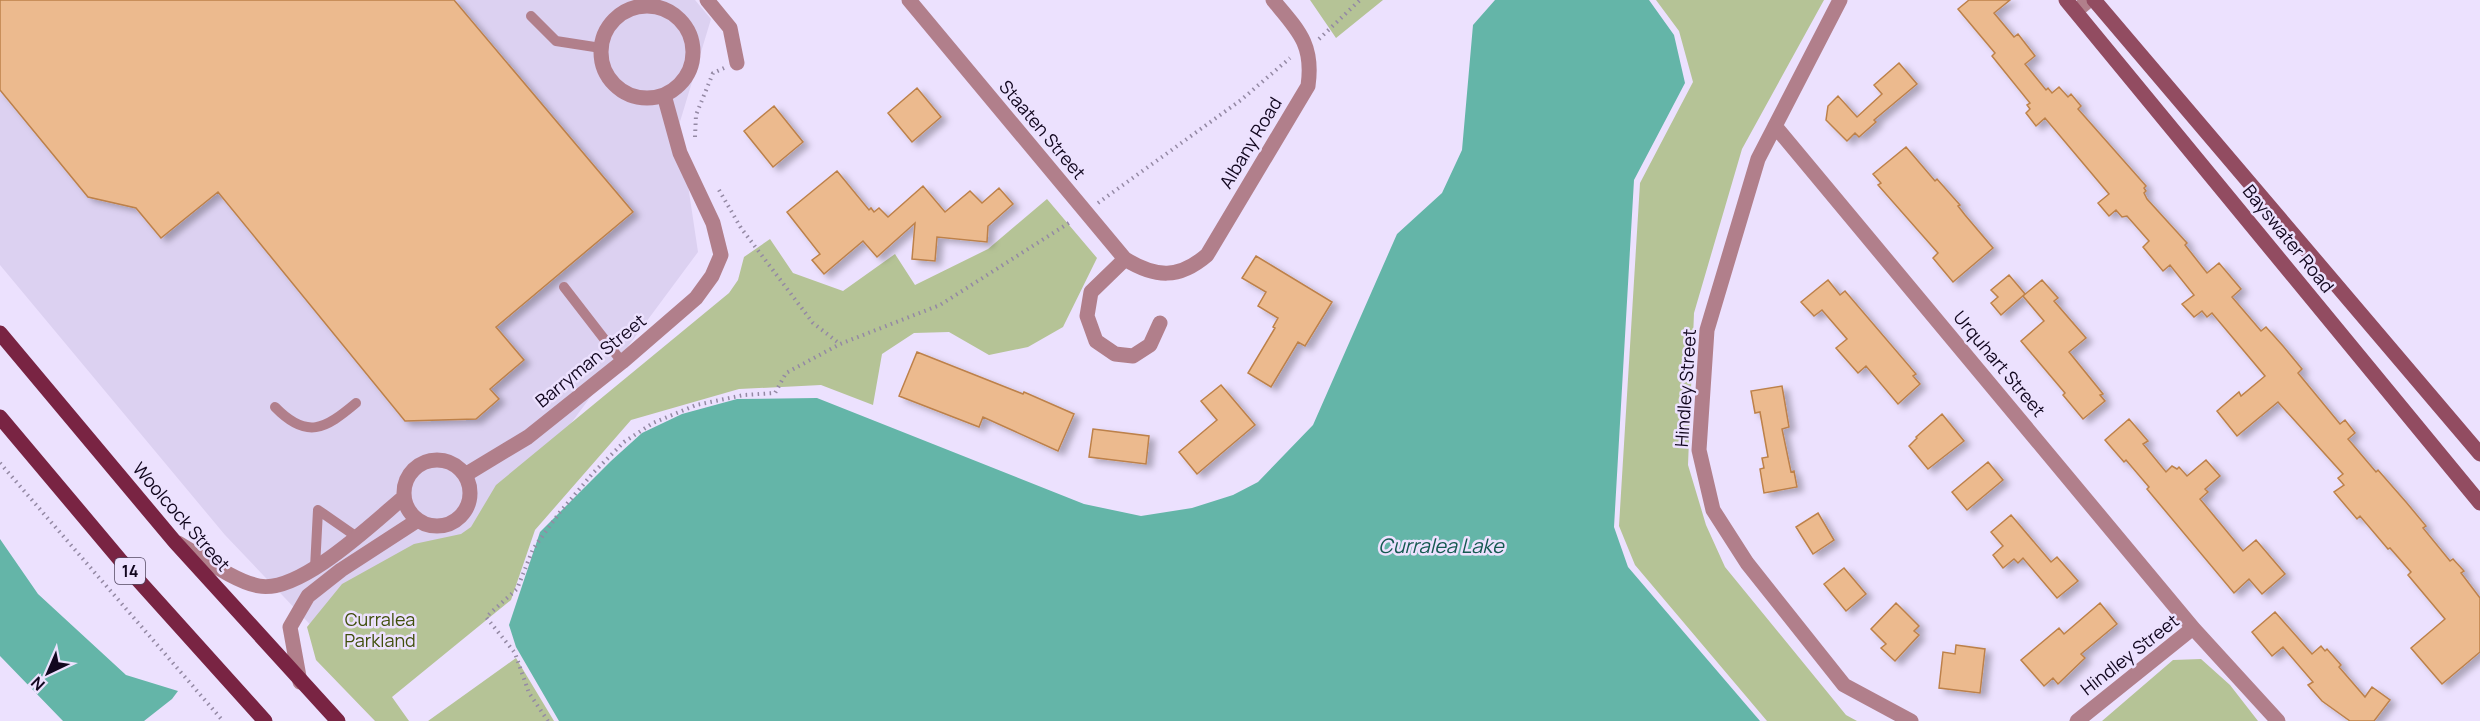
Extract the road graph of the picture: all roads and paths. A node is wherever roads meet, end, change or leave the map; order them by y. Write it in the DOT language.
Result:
graph roads {
  1 [pos="707,0"];
  2 [pos="909,0"];
  3 [pos="1273,0"];
  4 [pos="1360,0"];
  5 [pos="1840,0"];
  6 [pos="2089,0"];
  7 [pos="2094,0"];
  8 [pos="640,3"];
  9 [pos="2071,6"];
  10 [pos="531,16"];
  11 [pos="1306,47"];
  12 [pos="601,48"];
  13 [pos="737,63"];
  14 [pos="664,95"];
  15 [pos="1775,126"];
  16 [pos="695,145"];
  17 [pos="717,186"];
  18 [pos="1085,212"];
  19 [pos="1125,259"];
  20 [pos="1154,273"];
  21 [pos="564,287"];
  22 [pos="1160,323"];
  23 [pos="0,333"];
  24 [pos="840,344"];
  25 [pos="622,362"];
  26 [pos="356,403"];
  27 [pos="275,407"];
  28 [pos="0,417"];
  29 [pos="2480,454"];
  30 [pos="0,463"];
  31 [pos="465,475"];
  32 [pos="404,497"];
  33 [pos="2480,502"];
  34 [pos="418,520"];
  35 [pos="357,537"];
  36 [pos="175,542"];
  37 [pos="315,568"];
  38 [pos="2193,628"];
  39 [pos="300,682"];
  40 [pos="222,721"];
  41 [pos="265,721"];
  42 [pos="338,721"];
  43 [pos="548,721"];
  44 [pos="1911,721"];
  45 [pos="2077,721"];
  46 [pos="2278,721"];
  1 -- 13 [label="street"];
  2 -- 18 [label="street, Staaten Street"];
  3 -- 11 [label="street, Albany Road"];
  4 -- 11 [label="path"];
  5 -- 15 [label="street, Hindley Street"];
  6 -- 9 [label="street"];
  7 -- 29 [label="main road, Bayswater Road"];
  8 -- 12 [label="street"];
  8 -- 14 [label="street"];
  9 -- 33 [label="main road, Bayswater Road"];
  10 -- 12 [label="lane"];
  11 -- 18 [label="path"];
  11 -- 20 [label="street, Albany Road"];
  12 -- 14 [label="street"];
  13 -- 16 [label="path"];
  14 -- 25 [label="street, Barryman Street"];
  15 -- 38 [label="street, Urquhart Street"];
  15 -- 44 [label="street, Hindley Street"];
  17 -- 24 [label="path"];
  18 -- 19 [label="street, Staaten Street"];
  18 -- 24 [label="path"];
  19 -- 20 [label="street, Staaten Street"];
  19 -- 22 [label="street"];
  21 -- 25 [label="lane"];
  23 -- 36 [label="main road, Woolcock Street"];
  24 -- 43 [label="path"];
  25 -- 31 [label="street, Barryman Street"];
  26 -- 27 [label="lane"];
  28 -- 41 [label="main road, 14"];
  30 -- 40 [label="path"];
  31 -- 32 [label="street"];
  31 -- 34 [label="street"];
  32 -- 34 [label="street"];
  32 -- 35 [label="street"];
  34 -- 39 [label="street"];
  35 -- 37 [label="street"];
  35 -- 37 [label="lane"];
  36 -- 37 [label="street"];
  36 -- 39 [label="main road, Woolcock Street"];
  38 -- 45 [label="street, Hindley Street"];
  38 -- 46 [label="street, Hindley Street"];
  39 -- 42 [label="main road, Woolcock Street"];
}
